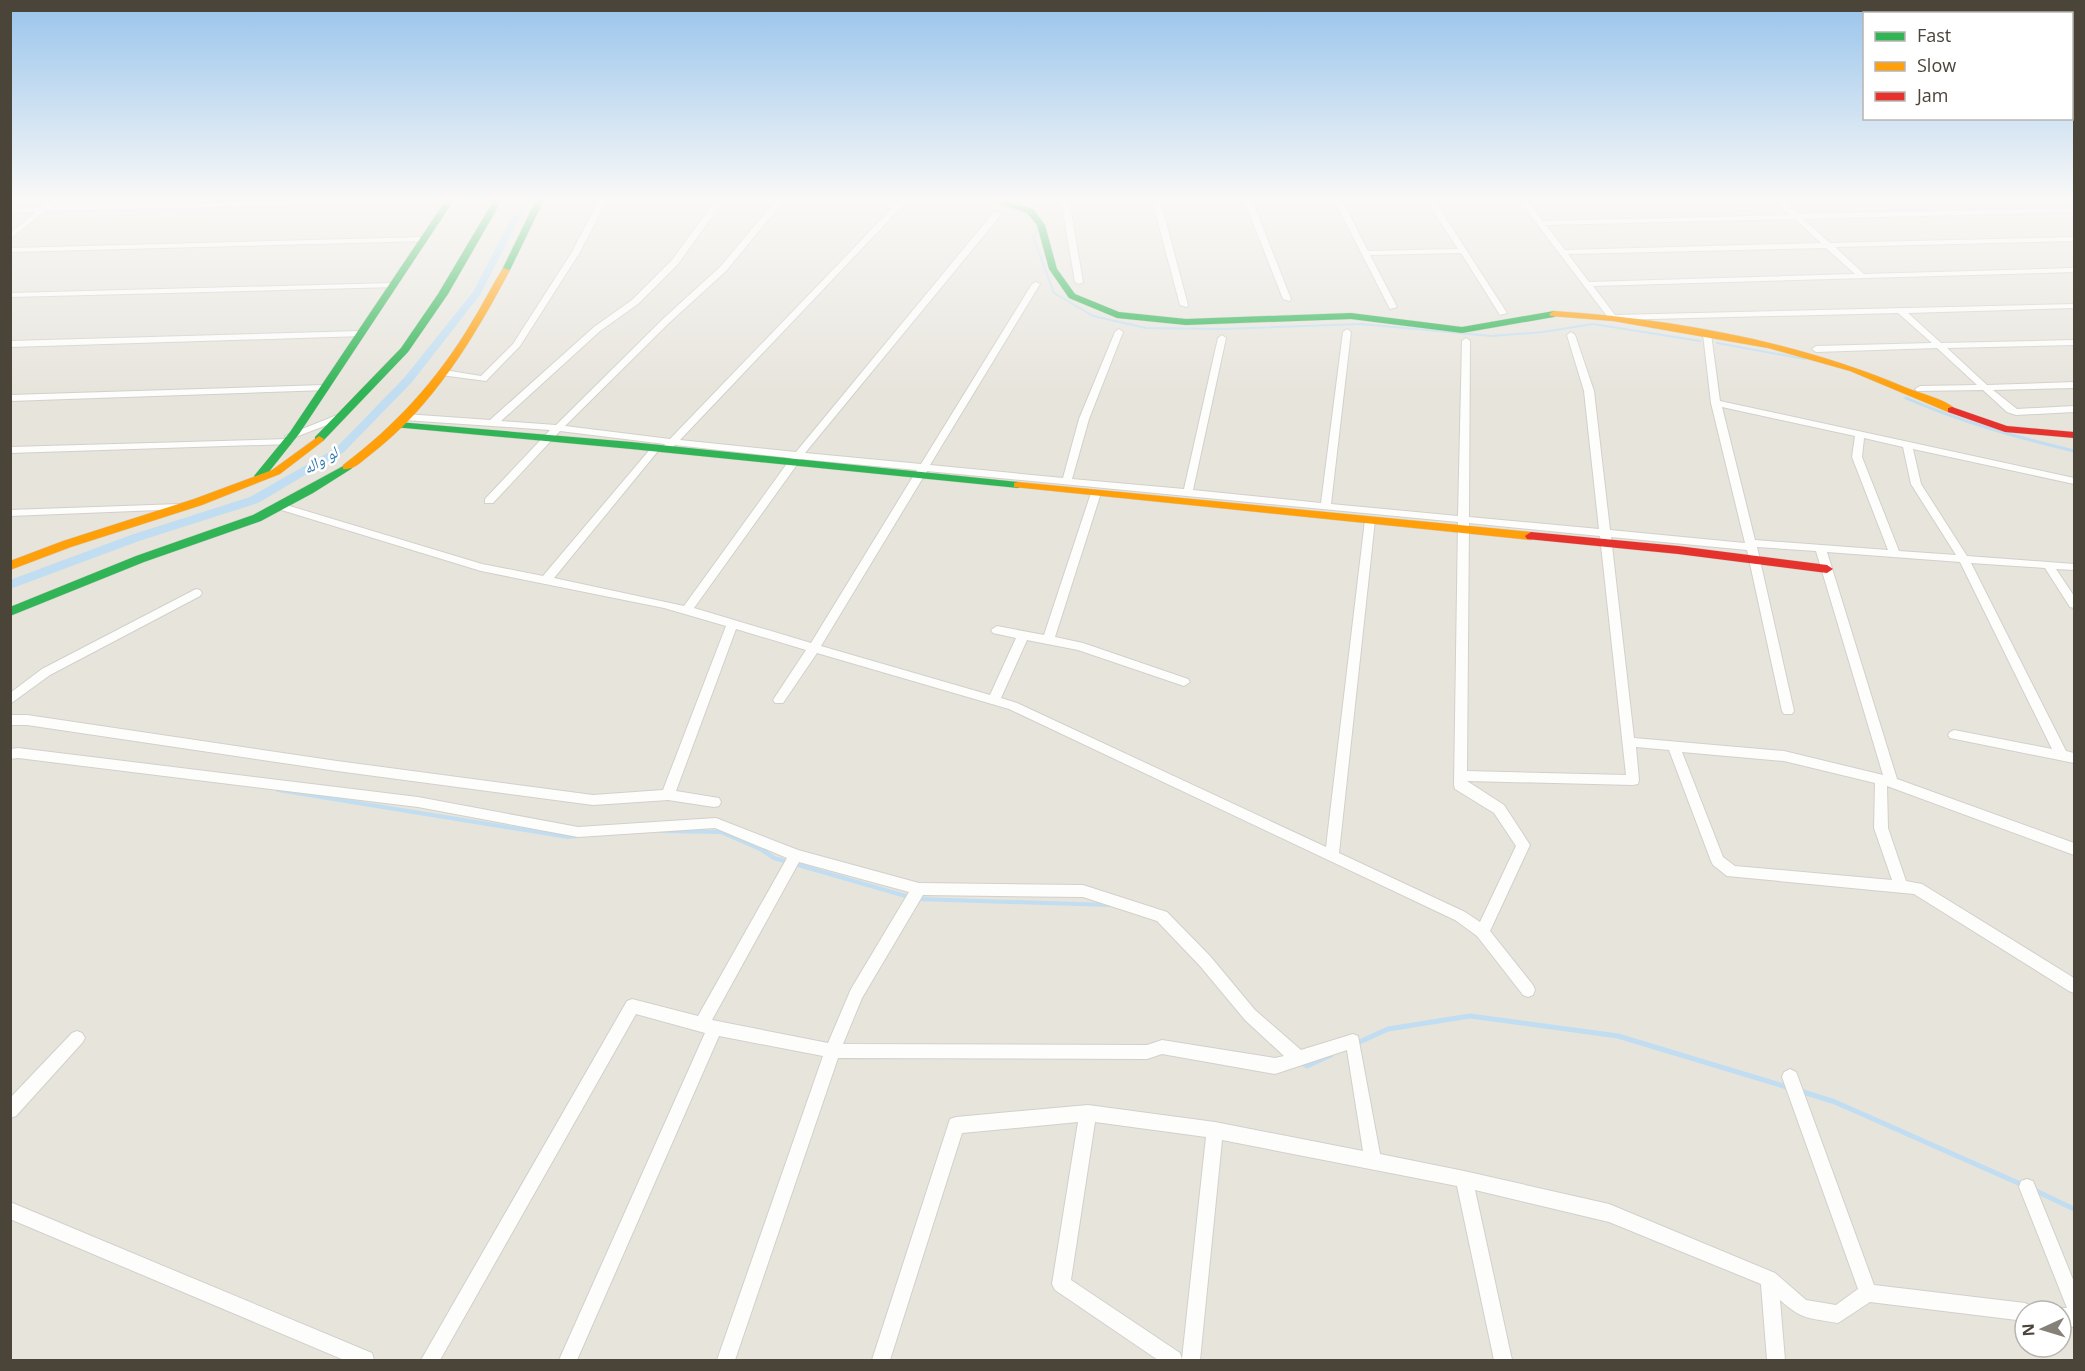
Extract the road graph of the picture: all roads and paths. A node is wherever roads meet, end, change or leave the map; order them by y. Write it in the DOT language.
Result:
graph roads {
  1 [pos="407,264"];
  2 [pos="461,264"];
  3 [pos="511,264"];
  4 [pos="568,264"];
  5 [pos="673,264"];
  6 [pos="727,264"];
  7 [pos="842,264"];
  8 [pos="950,264"];
  9 [pos="1052,264"];
  10 [pos="1076,264"];
  11 [pos="1173,264"];
  12 [pos="1273,264"];
  13 [pos="1371,264"];
  14 [pos="1471,264"];
  15 [pos="1572,264"];
  16 [pos="1849,264"];
  17 [pos="2074,270"];
  18 [pos="1863,277"];
  19 [pos="1079,282"];
  20 [pos="1036,284"];
  21 [pos="393,285"];
  22 [pos="1587,285"];
  23 [pos="10,295"];
  24 [pos="1287,299"];
  25 [pos="1184,305"];
  26 [pos="2074,306"];
  27 [pos="1393,307"];
  28 [pos="1900,310"];
  29 [pos="1503,314"];
  30 [pos="1613,318"];
  31 [pos="1119,332"];
  32 [pos="1347,332"];
  33 [pos="360,334"];
  34 [pos="1707,334"];
  35 [pos="1571,335"];
  36 [pos="1222,338"];
  37 [pos="1466,341"];
  38 [pos="2074,342"];
  39 [pos="10,344"];
  40 [pos="1940,347"];
  41 [pos="1816,349"];
  42 [pos="444,374"];
  43 [pos="2074,385"];
  44 [pos="1984,387"];
  45 [pos="324,388"];
  46 [pos="1920,389"];
  47 [pos="10,398"];
  48 [pos="1716,403"];
  49 [pos="2074,409"];
  50 [pos="342,416"];
  51 [pos="402,421"];
  52 [pos="492,424"];
  53 [pos="554,432"];
  54 [pos="1860,435"];
  55 [pos="2074,435"];
  56 [pos="286,439"];
  57 [pos="1906,445"];
  58 [pos="664,447"];
  59 [pos="10,450"];
  60 [pos="796,458"];
  61 [pos="922,471"];
  62 [pos="257,479"];
  63 [pos="1067,480"];
  64 [pos="2074,481"];
  65 [pos="1188,492"];
  66 [pos="1096,493"];
  67 [pos="489,501"];
  68 [pos="279,506"];
  69 [pos="1326,506"];
  70 [pos="180,507"];
  71 [pos="10,513"];
  72 [pos="1370,520"];
  73 [pos="1463,524"];
  74 [pos="1604,538"];
  75 [pos="1820,548"];
  76 [pos="1752,550"];
  77 [pos="1895,554"];
  78 [pos="1964,559"];
  79 [pos="2048,565"];
  80 [pos="10,566"];
  81 [pos="2074,567"];
  82 [pos="1827,569"];
  83 [pos="546,580"];
  84 [pos="195,593"];
  85 [pos="2074,604"];
  86 [pos="686,611"];
  87 [pos="10,612"];
  88 [pos="732,624"];
  89 [pos="997,630"];
  90 [pos="1023,635"];
  91 [pos="1048,640"];
  92 [pos="813,649"];
  93 [pos="1184,682"];
  94 [pos="10,700"];
  95 [pos="779,700"];
  96 [pos="993,701"];
  97 [pos="1788,711"];
  98 [pos="10,720"];
  99 [pos="1954,735"];
  100 [pos="1629,742"];
  101 [pos="1673,745"];
  102 [pos="10,754"];
  103 [pos="2068,757"];
  104 [pos="1460,776"];
  105 [pos="1887,781"];
  106 [pos="669,795"];
  107 [pos="714,802"];
  108 [pos="2074,849"];
  109 [pos="796,855"];
  110 [pos="1332,856"];
  111 [pos="1901,886"];
  112 [pos="919,889"];
  113 [pos="1482,932"];
  114 [pos="2074,987"];
  115 [pos="1528,990"];
  116 [pos="709,1026"];
  117 [pos="77,1038"];
  118 [pos="833,1051"];
  119 [pos="1298,1058"];
  120 [pos="1790,1077"];
  121 [pos="10,1110"];
  122 [pos="1088,1113"];
  123 [pos="1215,1130"];
  124 [pos="1373,1161"];
  125 [pos="1464,1179"];
  126 [pos="2027,1187"];
  127 [pos="10,1210"];
  128 [pos="1769,1279"];
  129 [pos="1868,1293"];
  130 [pos="2074,1303"];
  131 [pos="2013,1311"];
  132 [pos="365,1360"];
  133 [pos="430,1360"];
  134 [pos="568,1360"];
  135 [pos="726,1360"];
  136 [pos="881,1360"];
  137 [pos="1173,1360"];
  138 [pos="1191,1360"];
  139 [pos="1503,1360"];
  140 [pos="1776,1360"];
  1 -- 21 [label="street"];
  2 -- 50 [label="street"];
  3 -- 42 [label="street"];
  4 -- 42 [label="street"];
  5 -- 52 [label="street"];
  6 -- 53 [label="street"];
  7 -- 58 [label="street"];
  8 -- 60 [label="street"];
  9 -- 30 [label="street"];
  10 -- 19 [label="street"];
  11 -- 25 [label="street"];
  12 -- 24 [label="street"];
  13 -- 27 [label="street"];
  14 -- 29 [label="street"];
  15 -- 22 [label="street"];
  16 -- 18 [label="street"];
  17 -- 18 [label="street"];
  18 -- 22 [label="street"];
  20 -- 61 [label="street"];
  21 -- 23 [label="street"];
  21 -- 33 [label="street"];
  22 -- 30 [label="street"];
  26 -- 28 [label="street"];
  28 -- 30 [label="street"];
  28 -- 40 [label="street"];
  30 -- 34 [label="street"];
  31 -- 63 [label="street"];
  32 -- 69 [label="street"];
  33 -- 39 [label="street"];
  33 -- 45 [label="street"];
  34 -- 48 [label="street"];
  34 -- 55 [label="street"];
  35 -- 74 [label="street"];
  36 -- 65 [label="street"];
  37 -- 73 [label="street"];
  38 -- 40 [label="street"];
  40 -- 41 [label="street"];
  40 -- 44 [label="street"];
  42 -- 51 [label="street"];
  43 -- 44 [label="street"];
  44 -- 46 [label="street"];
  44 -- 49 [label="street"];
  45 -- 47 [label="street"];
  45 -- 56 [label="street"];
  48 -- 54 [label="street"];
  48 -- 76 [label="street"];
  50 -- 56 [label="street"];
  50 -- 62 [label="street"];
  51 -- 52 [label="street"];
  51 -- 53 [label="street"];
  51 -- 68 [label="street"];
  52 -- 53 [label="street"];
  53 -- 58 [label="street"];
  53 -- 67 [label="street"];
  54 -- 57 [label="street"];
  54 -- 77 [label="street"];
  56 -- 59 [label="street"];
  56 -- 62 [label="street"];
  57 -- 64 [label="street"];
  57 -- 78 [label="street"];
  58 -- 60 [label="street"];
  58 -- 83 [label="street"];
  60 -- 61 [label="street"];
  60 -- 86 [label="street"];
  61 -- 63 [label="street"];
  61 -- 66 [label="street"];
  61 -- 92 [label="street"];
  62 -- 70 [label="street"];
  63 -- 65 [label="street"];
  65 -- 69 [label="street"];
  66 -- 72 [label="street"];
  66 -- 91 [label="street"];
  68 -- 83 [label="street"];
  68 -- 87 [label="street"];
  69 -- 73 [label="street"];
  70 -- 71 [label="street"];
  70 -- 80 [label="street"];
  72 -- 73 [label="street"];
  72 -- 110 [label="street"];
  73 -- 74 [label="street"];
  73 -- 104 [label="street"];
  74 -- 76 [label="street"];
  74 -- 100 [label="street"];
  75 -- 76 [label="street"];
  75 -- 77 [label="street"];
  75 -- 82 [label="street"];
  76 -- 82 [label="street"];
  76 -- 97 [label="street"];
  77 -- 78 [label="street"];
  78 -- 79 [label="street"];
  78 -- 103 [label="street"];
  79 -- 81 [label="street"];
  79 -- 85 [label="street"];
  82 -- 105 [label="street"];
  83 -- 86 [label="street"];
  84 -- 94 [label="street"];
  86 -- 88 [label="street"];
  88 -- 92 [label="street"];
  88 -- 106 [label="street"];
  89 -- 90 [label="street"];
  90 -- 91 [label="street"];
  90 -- 96 [label="street"];
  91 -- 93 [label="street"];
  92 -- 95 [label="street"];
  92 -- 96 [label="street"];
  96 -- 110 [label="street"];
  98 -- 106 [label="street"];
  99 -- 103 [label="street"];
  100 -- 101 [label="street"];
  100 -- 104 [label="street"];
  101 -- 105 [label="street"];
  101 -- 111 [label="street"];
  102 -- 109 [label="street"];
  104 -- 113 [label="street"];
  105 -- 108 [label="street"];
  105 -- 111 [label="street"];
  106 -- 107 [label="street"];
  109 -- 112 [label="street"];
  109 -- 116 [label="street"];
  110 -- 113 [label="street"];
  111 -- 114 [label="street"];
  112 -- 118 [label="street"];
  112 -- 119 [label="street"];
  113 -- 115 [label="street"];
  116 -- 118 [label="street"];
  116 -- 133 [label="street"];
  116 -- 134 [label="street"];
  117 -- 121 [label="street"];
  118 -- 119 [label="street"];
  118 -- 135 [label="street"];
  119 -- 124 [label="street"];
  120 -- 129 [label="street"];
  122 -- 123 [label="street"];
  122 -- 136 [label="street"];
  122 -- 137 [label="street"];
  123 -- 124 [label="street"];
  123 -- 138 [label="street"];
  124 -- 125 [label="street"];
  125 -- 128 [label="street"];
  125 -- 139 [label="street"];
  126 -- 130 [label="street"];
  127 -- 132 [label="street"];
  128 -- 129 [label="street"];
  128 -- 140 [label="street"];
  129 -- 131 [label="street"];
}
